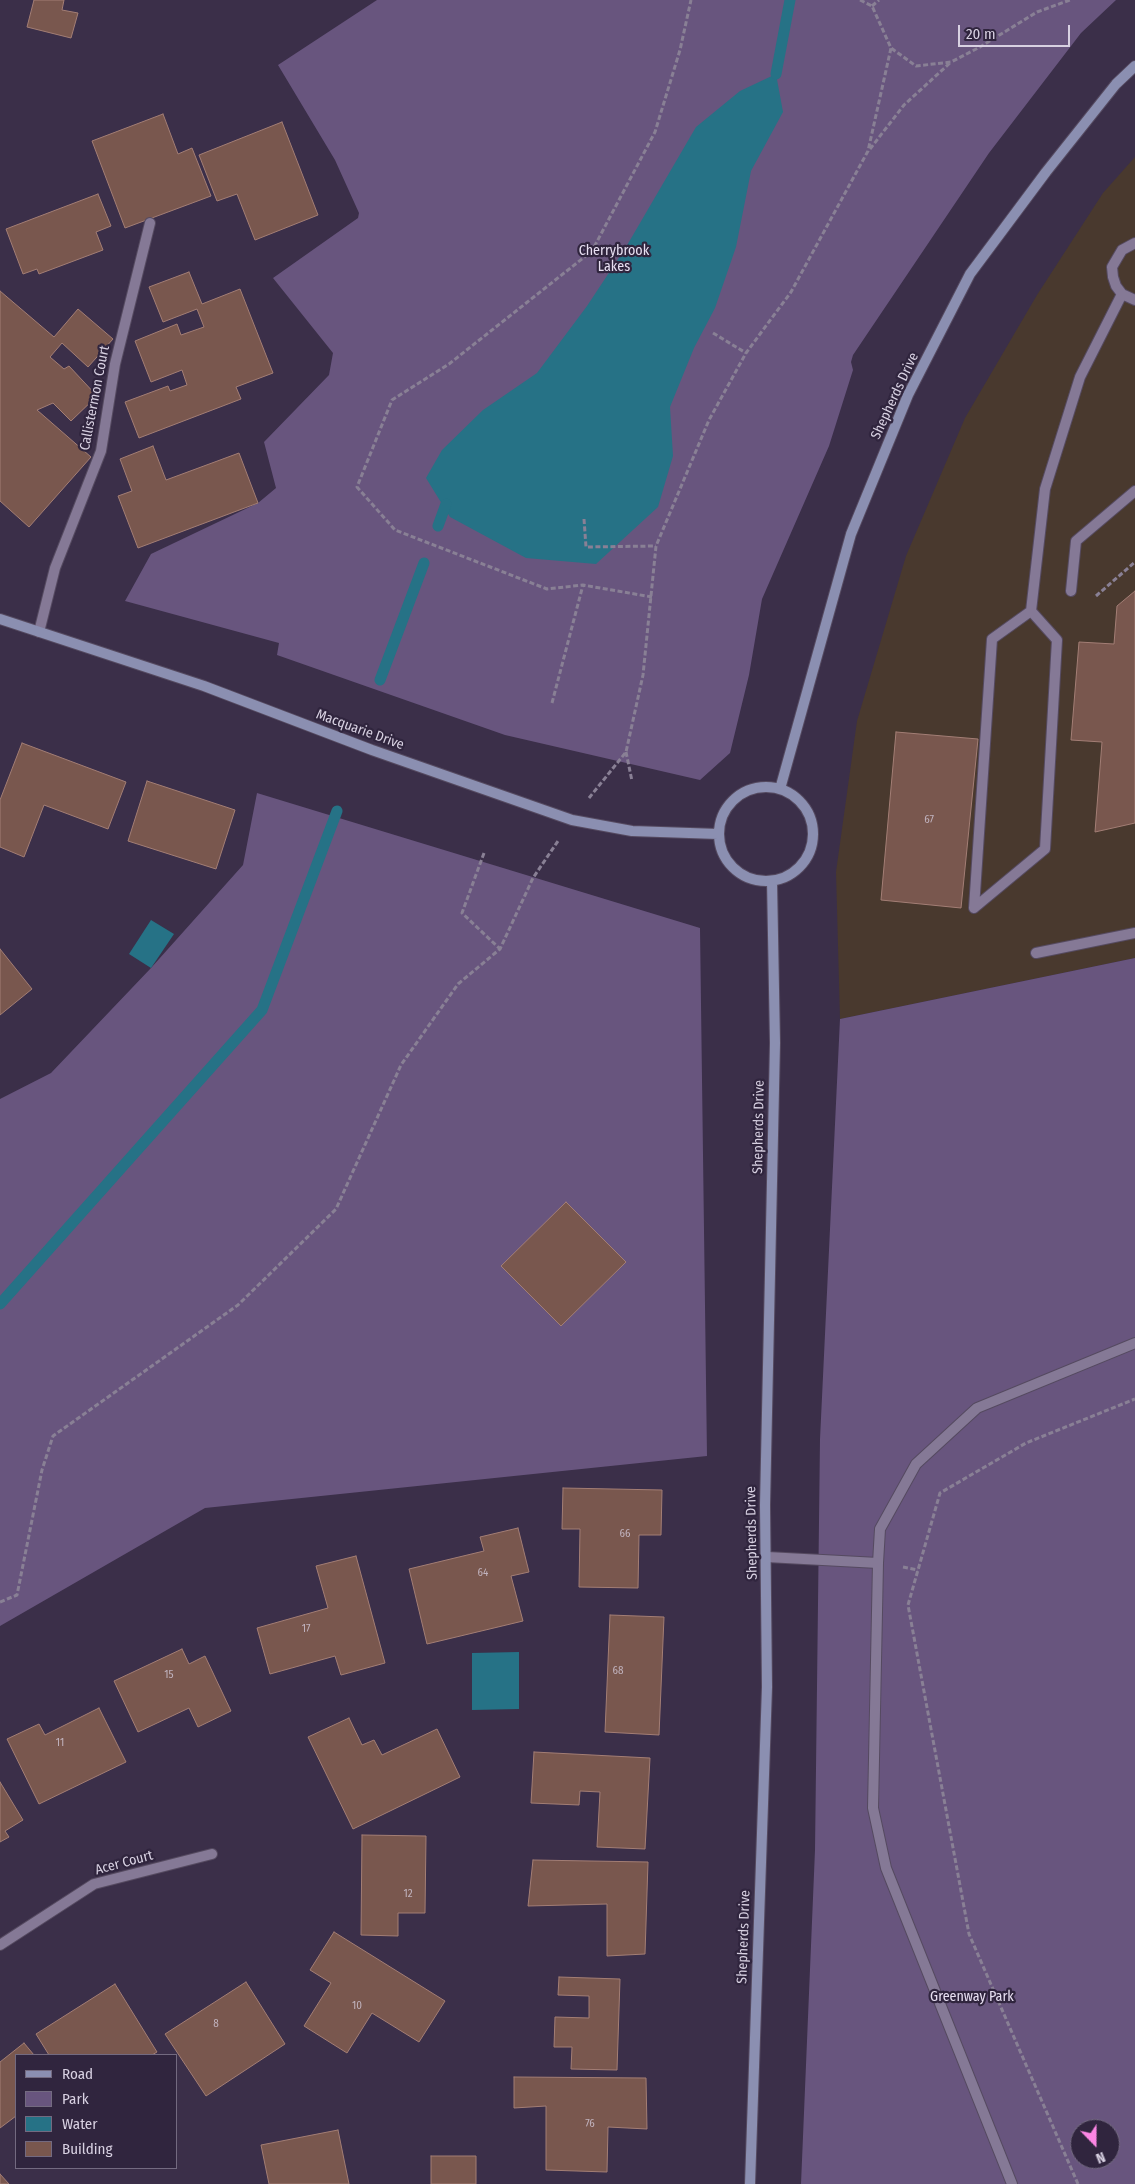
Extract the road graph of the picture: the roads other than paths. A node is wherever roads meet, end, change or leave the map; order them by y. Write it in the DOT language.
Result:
graph roads {
  1 [pos="1135,66"];
  2 [pos="150,224"];
  3 [pos="1135,244"];
  4 [pos="1122,294"];
  5 [pos="1135,300"];
  6 [pos="1135,491"];
  7 [pos="1071,591"];
  8 [pos="1031,611"];
  9 [pos="0,619"];
  10 [pos="39,632"];
  11 [pos="780,789"];
  12 [pos="718,834"];
  13 [pos="772,881"];
  14 [pos="1135,933"];
  15 [pos="1036,953"];
  16 [pos="1135,1343"];
  17 [pos="767,1557"];
  18 [pos="878,1563"];
  19 [pos="212,1854"];
  20 [pos="0,1944"];
  21 [pos="750,2184"];
  22 [pos="1012,2184"];
  1 -- 11 [label="main road, Shepherds Drive"];
  2 -- 10 [label="street, Callistermon Court"];
  3 -- 4 [label="street"];
  4 -- 5 [label="street"];
  4 -- 8 [label="street"];
  6 -- 7 [label="street"];
  8 -- 8 [label="street"];
  9 -- 10 [label="main road, Macquarie Drive"];
  10 -- 12 [label="main road, Macquarie Drive"];
  11 -- 12 [label="main road"];
  11 -- 13 [label="main road"];
  12 -- 13 [label="main road"];
  13 -- 17 [label="main road, Shepherds Drive"];
  14 -- 15 [label="street"];
  16 -- 18 [label="street"];
  17 -- 18 [label="street"];
  17 -- 21 [label="main road, Shepherds Drive"];
  18 -- 22 [label="street"];
  19 -- 20 [label="street, Acer Court"];
}
